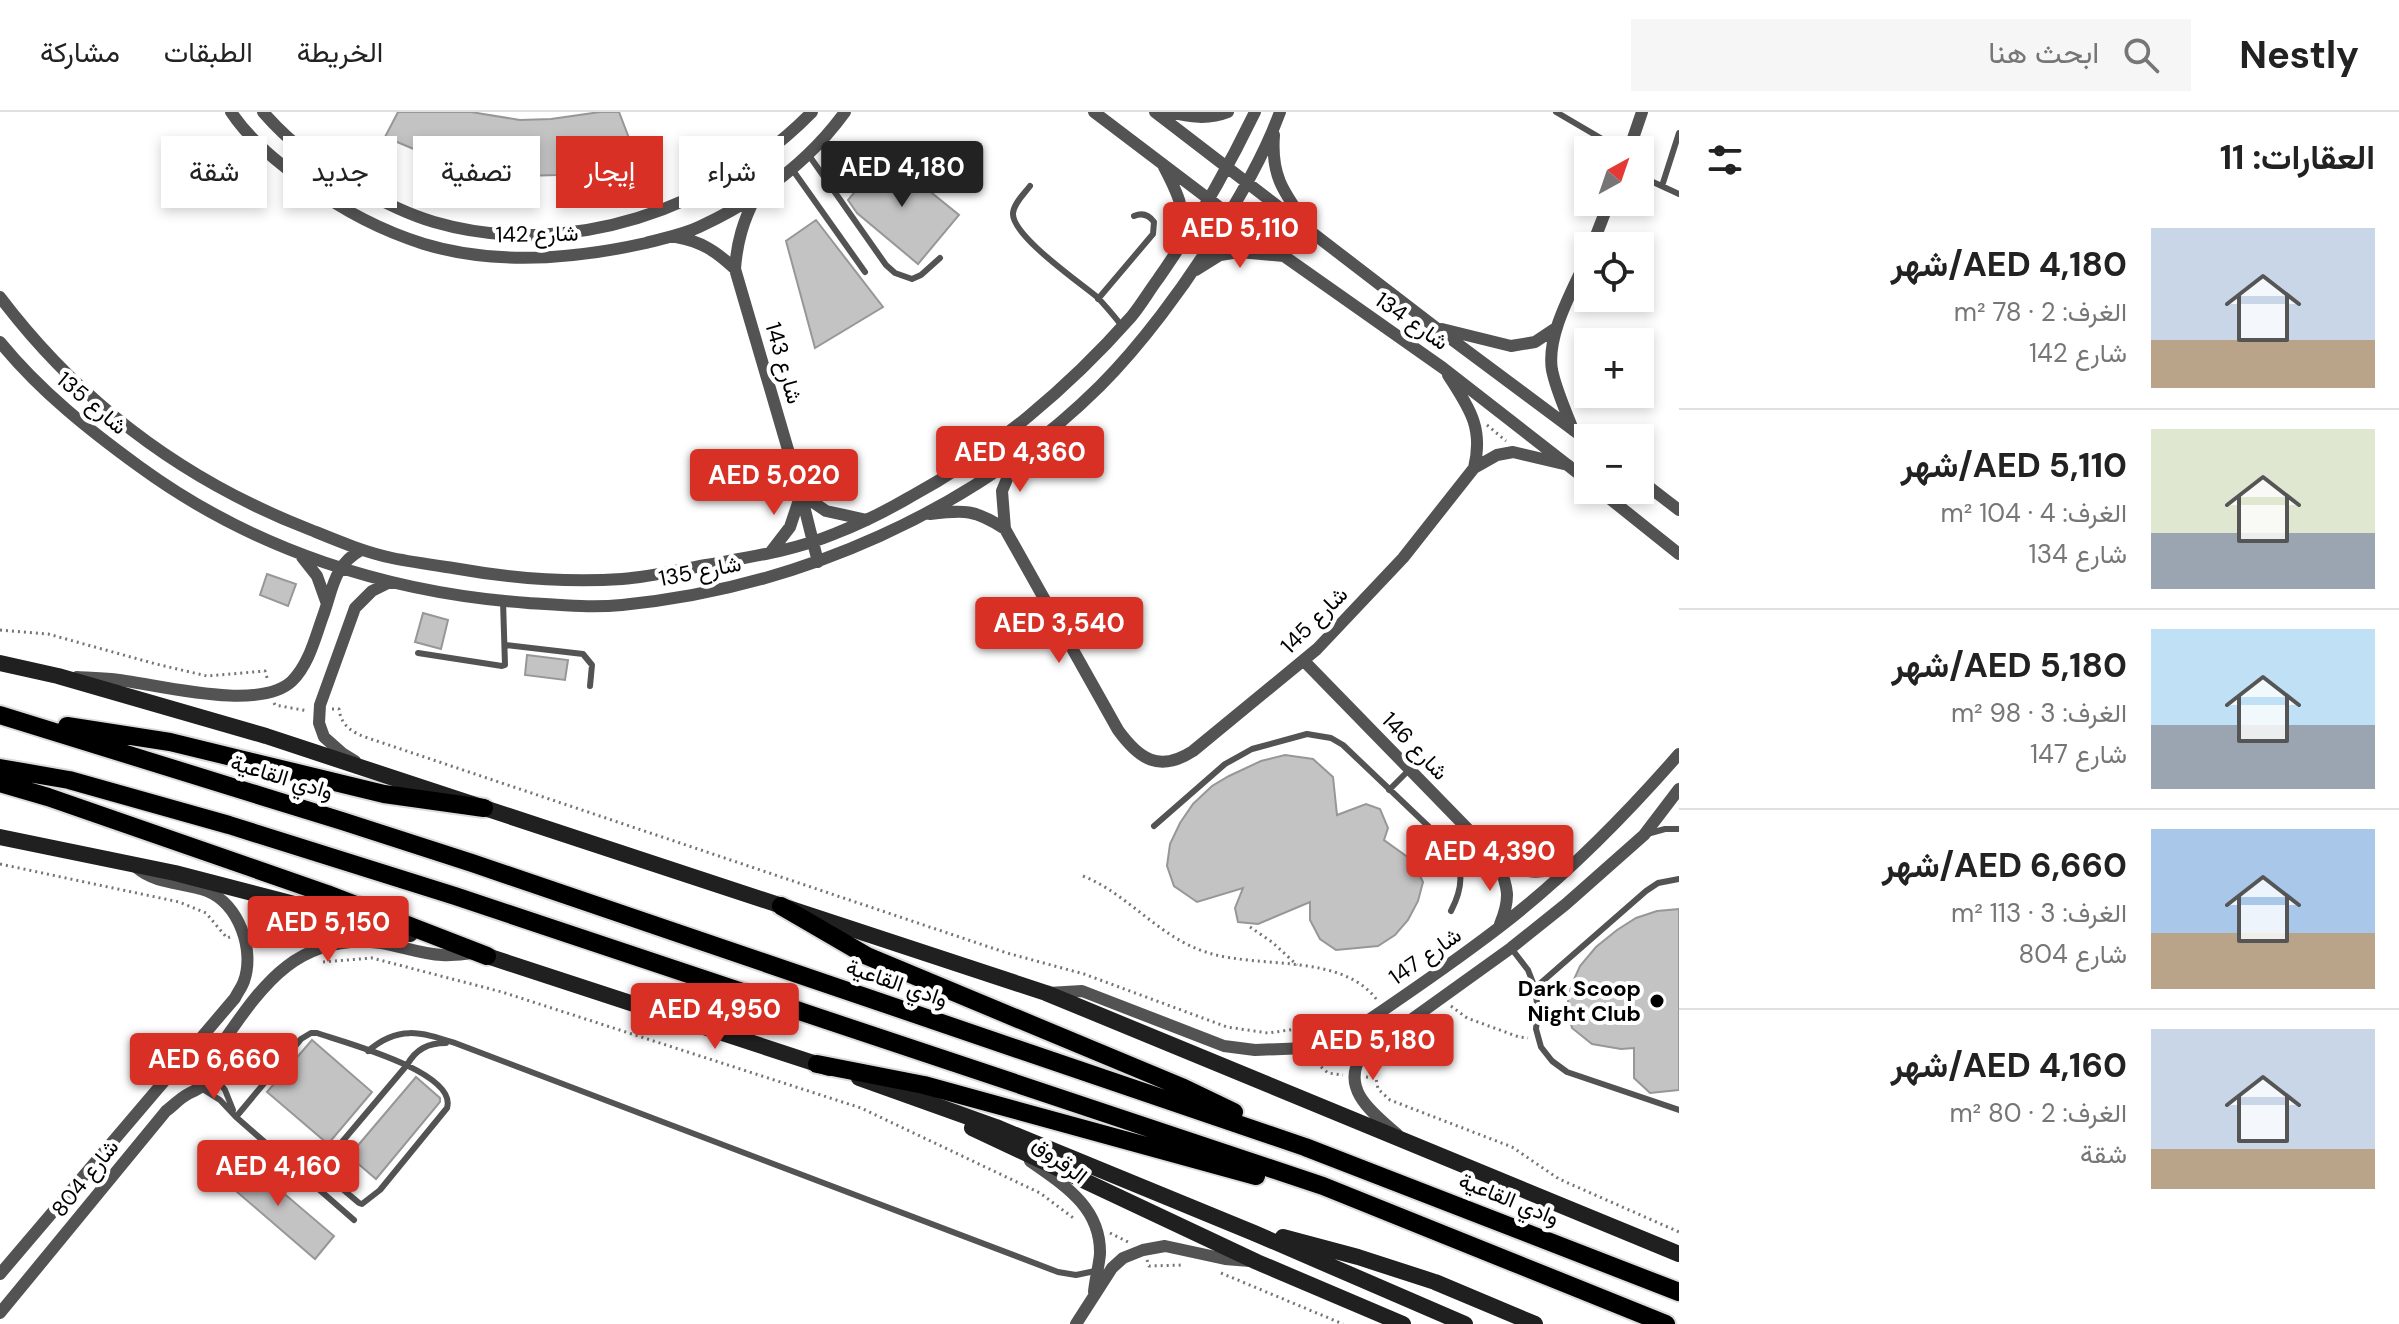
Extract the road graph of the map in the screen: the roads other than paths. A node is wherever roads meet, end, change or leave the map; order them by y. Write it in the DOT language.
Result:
graph roads {
  1 [pos="231,112"];
  2 [pos="263,112"];
  3 [pos="812,112"];
  4 [pos="845,112"];
  5 [pos="1094,112"];
  6 [pos="1155,112"];
  7 [pos="1170,112"];
  8 [pos="1228,112"];
  9 [pos="1255,112"];
  10 [pos="1280,112"];
  11 [pos="1556,112"];
  12 [pos="1642,112"];
  13 [pos="1275,127"];
  14 [pos="1679,133"];
  15 [pos="1597,136"];
  16 [pos="1634,136"];
  17 [pos="808,154"];
  18 [pos="1162,164"];
  19 [pos="1229,167"];
  20 [pos="792,169"];
  21 [pos="784,175"];
  22 [pos="1247,181"];
  23 [pos="1654,182"];
  24 [pos="1030,186"];
  25 [pos="1662,186"];
  26 [pos="1679,194"];
  27 [pos="1210,198"];
  28 [pos="735,208"];
  29 [pos="751,208"];
  30 [pos="1230,213"];
  31 [pos="1134,216"];
  32 [pos="1313,233"];
  33 [pos="673,236"];
  34 [pos="1179,249"];
  35 [pos="1284,256"];
  36 [pos="940,258"];
  37 [pos="735,269"];
  38 [pos="865,272"];
  39 [pos="1193,272"];
  40 [pos="1574,288"];
  41 [pos="0,297"];
  42 [pos="1098,299"];
  43 [pos="1122,326"];
  44 [pos="1435,327"];
  45 [pos="1556,328"];
  46 [pos="0,342"];
  47 [pos="1443,368"];
  48 [pos="1573,430"];
  49 [pos="1016,457"];
  50 [pos="1568,465"];
  51 [pos="1474,468"];
  52 [pos="1574,470"];
  53 [pos="1654,491"];
  54 [pos="801,494"];
  55 [pos="1616,504"];
  56 [pos="1679,510"];
  57 [pos="926,514"];
  58 [pos="867,520"];
  59 [pos="1005,529"];
  60 [pos="813,541"];
  61 [pos="361,550"];
  62 [pos="296,553"];
  63 [pos="770,553"];
  64 [pos="1679,554"];
  65 [pos="818,562"];
  66 [pos="339,568"];
  67 [pos="390,582"];
  68 [pos="503,601"];
  69 [pos="327,605"];
  70 [pos="505,645"];
  71 [pos="418,653"];
  72 [pos="1304,661"];
  73 [pos="0,663"];
  74 [pos="58,676"];
  75 [pos="590,686"];
  76 [pos="6,717"];
  77 [pos="1679,754"];
  78 [pos="0,768"];
  79 [pos="368,768"];
  80 [pos="1410,769"];
  81 [pos="0,783"];
  82 [pos="1679,789"];
  83 [pos="1389,790"];
  84 [pos="484,808"];
  85 [pos="1154,826"];
  86 [pos="1679,829"];
  87 [pos="1644,835"];
  88 [pos="0,837"];
  89 [pos="1497,859"];
  90 [pos="132,863"];
  91 [pos="1572,865"];
  92 [pos="1679,879"];
  93 [pos="781,906"];
  94 [pos="1451,911"];
  95 [pos="1498,928"];
  96 [pos="1511,948"];
  97 [pos="482,954"];
  98 [pos="1535,988"];
  99 [pos="1046,993"];
  100 [pos="455,1043"];
  101 [pos="368,1051"];
  102 [pos="817,1064"];
  103 [pos="407,1065"];
  104 [pos="212,1073"];
  105 [pos="201,1088"];
  106 [pos="906,1095"];
  107 [pos="1679,1110"];
  108 [pos="236,1117"];
  109 [pos="1403,1139"];
  110 [pos="1305,1147"];
  111 [pos="1012,1148"];
  112 [pos="319,1169"];
  113 [pos="309,1181"];
  114 [pos="1385,1211"];
  115 [pos="354,1220"];
  116 [pos="1254,1233"];
  117 [pos="1679,1254"];
  118 [pos="1257,1262"];
  119 [pos="1096,1271"];
  120 [pos="0,1274"];
  121 [pos="1679,1292"];
  122 [pos="1094,1295"];
  123 [pos="0,1313"];
  124 [pos="1076,1324"];
  125 [pos="1403,1324"];
  126 [pos="1465,1324"];
  127 [pos="1535,1324"];
  128 [pos="1666,1324"];
  1 -- 33 [label="street, شارع 142"];
  2 -- 3 [label="street, شارع 142"];
  4 -- 17 [label="street, شارع 142"];
  5 -- 18 [label="street, شارع 134"];
  6 -- 19 [label="street, شارع 134"];
  7 -- 8 [label="street"];
  9 -- 19 [label="street, شارع 135"];
  10 -- 13 [label="street, شارع 135"];
  11 -- 15 [label="lane"];
  12 -- 16 [label="street"];
  13 -- 22 [label="street, شارع 135"];
  13 -- 32 [label="street"];
  14 -- 25 [label="lane"];
  17 -- 20 [label="street, شارع 142"];
  17 -- 36 [label="lane"];
  18 -- 27 [label="street, شارع 134"];
  18 -- 34 [label="street"];
  19 -- 22 [label="street, شارع 134"];
  19 -- 27 [label="street, شارع 135"];
  20 -- 21 [label="street, شارع 142"];
  20 -- 38 [label="lane"];
  22 -- 30 [label="street, شارع 135"];
  22 -- 32 [label="street, شارع 134"];
  23 -- 25 [label="lane"];
  24 -- 42 [label="lane"];
  25 -- 26 [label="lane"];
  27 -- 30 [label="street, شارع 134"];
  27 -- 34 [label="street, شارع 135"];
  28 -- 33 [label="street, شارع 142"];
  29 -- 37 [label="street, شارع 143"];
  30 -- 35 [label="street, شارع 134"];
  30 -- 39 [label="street, شارع 135"];
  31 -- 42 [label="lane"];
  32 -- 44 [label="street, شارع 134"];
  33 -- 37 [label="street"];
  34 -- 43 [label="street, شارع 135"];
  35 -- 39 [label="street"];
  35 -- 47 [label="street, شارع 134"];
  37 -- 54 [label="street, شارع 143"];
  39 -- 49 [label="street, شارع 135"];
  40 -- 45 [label="street"];
  41 -- 61 [label="street, شارع 135"];
  42 -- 43 [label="lane"];
  43 -- 58 [label="street, شارع 135"];
  44 -- 45 [label="street"];
  44 -- 48 [label="street, شارع 134"];
  45 -- 48 [label="street"];
  46 -- 62 [label="street, شارع 135"];
  47 -- 50 [label="street, شارع 134"];
  47 -- 51 [label="street"];
  49 -- 57 [label="street, شارع 135"];
  49 -- 59 [label="street"];
  50 -- 51 [label="street, شارع 145"];
  50 -- 52 [label="street, شارع 134"];
  51 -- 72 [label="street, شارع 145"];
  53 -- 56 [label="street"];
  54 -- 58 [label="street"];
  54 -- 60 [label="street, شارع 143"];
  54 -- 63 [label="street"];
  55 -- 64 [label="street"];
  57 -- 59 [label="street"];
  57 -- 65 [label="street, شارع 135"];
  58 -- 60 [label="street, شارع 135"];
  59 -- 72 [label="street, شارع 145"];
  60 -- 63 [label="street, شارع 135"];
  60 -- 65 [label="street, شارع 143"];
  61 -- 63 [label="street, شارع 135"];
  61 -- 66 [label="street"];
  62 -- 66 [label="street, شارع 135"];
  62 -- 69 [label="street"];
  65 -- 68 [label="street, شارع 135"];
  66 -- 67 [label="street, شارع 135"];
  66 -- 69 [label="street"];
  67 -- 68 [label="street, شارع 135"];
  67 -- 79 [label="street, وادي القاعية"];
  68 -- 70 [label="lane"];
  69 -- 74 [label="street, وادي القاعية"];
  70 -- 71 [label="lane"];
  70 -- 75 [label="lane"];
  72 -- 80 [label="street, شارع 146"];
  73 -- 74 [label="street, وادي القاعية"];
  74 -- 79 [label="street, وادي القاعية"];
  76 -- 84 [label="main road"];
  76 -- 110 [label="main road, وادي القاعية"];
  77 -- 91 [label="street, شارع 147"];
  78 -- 114 [label="main road"];
  79 -- 84 [label="street, وادي القاعية"];
  80 -- 83 [label="lane"];
  80 -- 89 [label="street, شارع 146"];
  81 -- 97 [label="main road"];
  82 -- 87 [label="street, شارع 147"];
  83 -- 85 [label="lane"];
  83 -- 94 [label="lane"];
  84 -- 93 [label="street, وادي القاعية"];
  86 -- 87 [label="lane"];
  87 -- 96 [label="street, شارع 147"];
  88 -- 90 [label="street"];
  89 -- 91 [label="street, شارع 146"];
  89 -- 95 [label="street, شارع 146"];
  90 -- 97 [label="street"];
  90 -- 120 [label="street, شارع 804"];
  91 -- 95 [label="street, شارع 147"];
  92 -- 98 [label="lane"];
  93 -- 99 [label="street, وادي القاعية"];
  93 -- 110 [label="main road"];
  95 -- 99 [label="street, شارع 147"];
  96 -- 98 [label="lane"];
  96 -- 109 [label="street, شارع 147"];
  97 -- 102 [label="street"];
  97 -- 104 [label="street, شارع 804"];
  98 -- 107 [label="lane"];
  99 -- 109 [label="street, وادي القاعية"];
  100 -- 101 [label="lane"];
  100 -- 103 [label="lane"];
  100 -- 119 [label="lane"];
  101 -- 103 [label="lane"];
  101 -- 108 [label="lane"];
  102 -- 106 [label="street"];
  102 -- 114 [label="main road"];
  103 -- 112 [label="lane"];
  103 -- 112 [label="lane"];
  104 -- 105 [label="street, شارع 804"];
  104 -- 108 [label="lane"];
  105 -- 108 [label="lane"];
  105 -- 123 [label="street, شارع 804"];
  106 -- 111 [label="street"];
  106 -- 116 [label="street"];
  108 -- 113 [label="lane"];
  109 -- 117 [label="street, وادي القاعية"];
  110 -- 121 [label="main road, وادي القاعية"];
  111 -- 118 [label="street"];
  111 -- 119 [label="street, الرقروق"];
  112 -- 113 [label="lane"];
  113 -- 115 [label="lane"];
  114 -- 128 [label="main road"];
  116 -- 126 [label="street"];
  116 -- 127 [label="street"];
  118 -- 122 [label="street"];
  118 -- 125 [label="street"];
  119 -- 122 [label="street"];
  122 -- 124 [label="street"];
}
